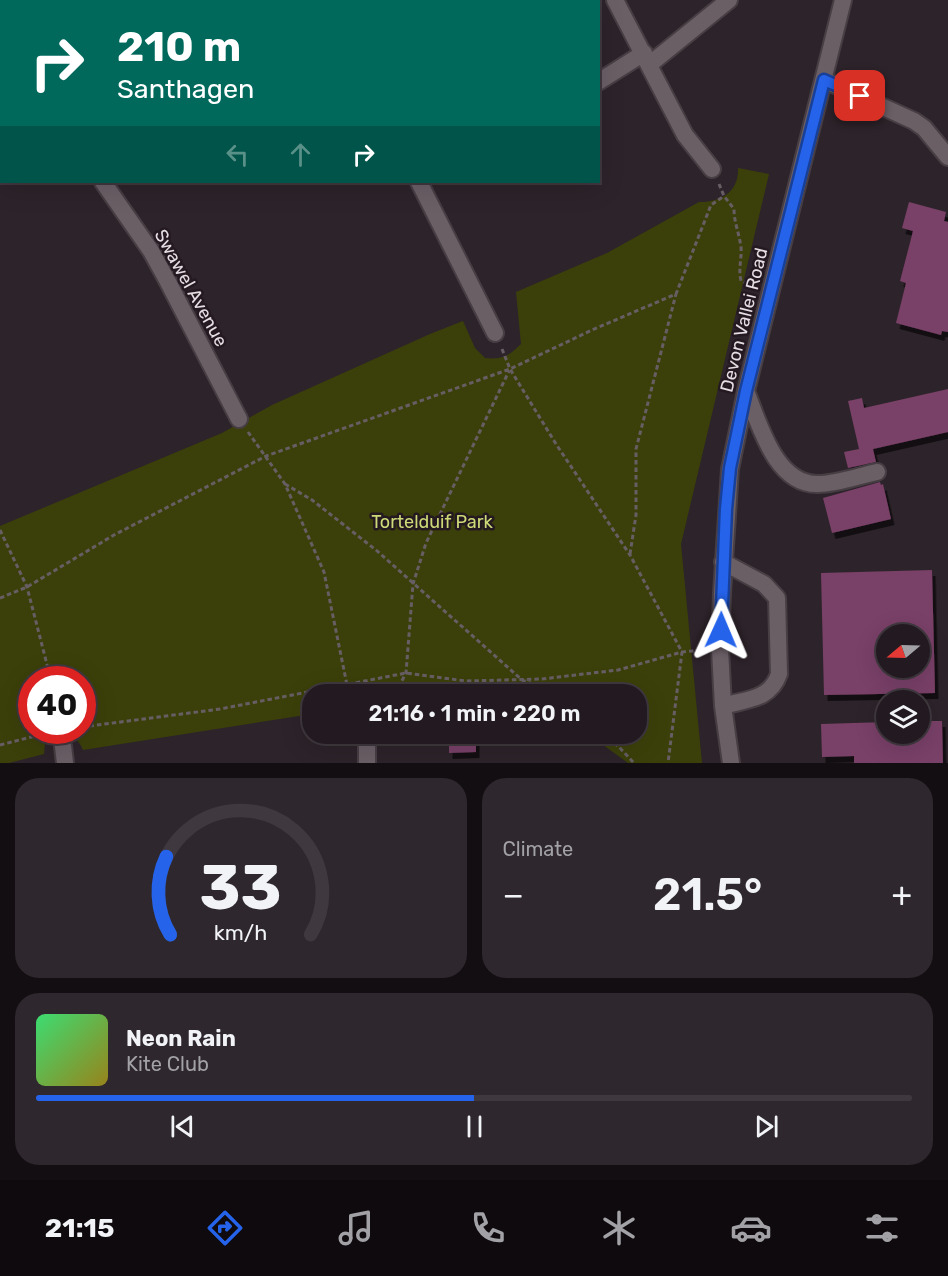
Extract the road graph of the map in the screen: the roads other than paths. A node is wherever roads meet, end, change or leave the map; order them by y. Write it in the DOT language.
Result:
graph roads {
  1 [pos="615,0"];
  2 [pos="729,0"];
  3 [pos="843,0"];
  4 [pos="647,58"];
  5 [pos="824,80"];
  6 [pos="600,81"];
  7 [pos="948,157"];
  8 [pos="712,169"];
  9 [pos="104,183"];
  10 [pos="420,183"];
  11 [pos="495,333"];
  12 [pos="746,391"];
  13 [pos="239,418"];
  14 [pos="877,472"];
  15 [pos="723,562"];
  16 [pos="723,706"];
  17 [pos="367,744"];
  18 [pos="63,746"];
  19 [pos="65,763"];
  20 [pos="367,763"];
  21 [pos="731,763"];
  1 -- 4 [label="street"];
  2 -- 4 [label="street"];
  3 -- 5 [label="street, Devon Vallei Road"];
  4 -- 6 [label="street"];
  4 -- 8 [label="street"];
  5 -- 7 [label="street"];
  5 -- 12 [label="street, Devon Vallei Road"];
  9 -- 13 [label="street, Swawel Avenue"];
  10 -- 11 [label="street"];
  12 -- 14 [label="street"];
  12 -- 15 [label="street, Devon Vallei Road"];
  15 -- 16 [label="street, Devon Vallei Road"];
  15 -- 16 [label="street"];
  16 -- 21 [label="street, Devon Vallei Road"];
  17 -- 20 [label="street"];
  18 -- 19 [label="street"];
}
